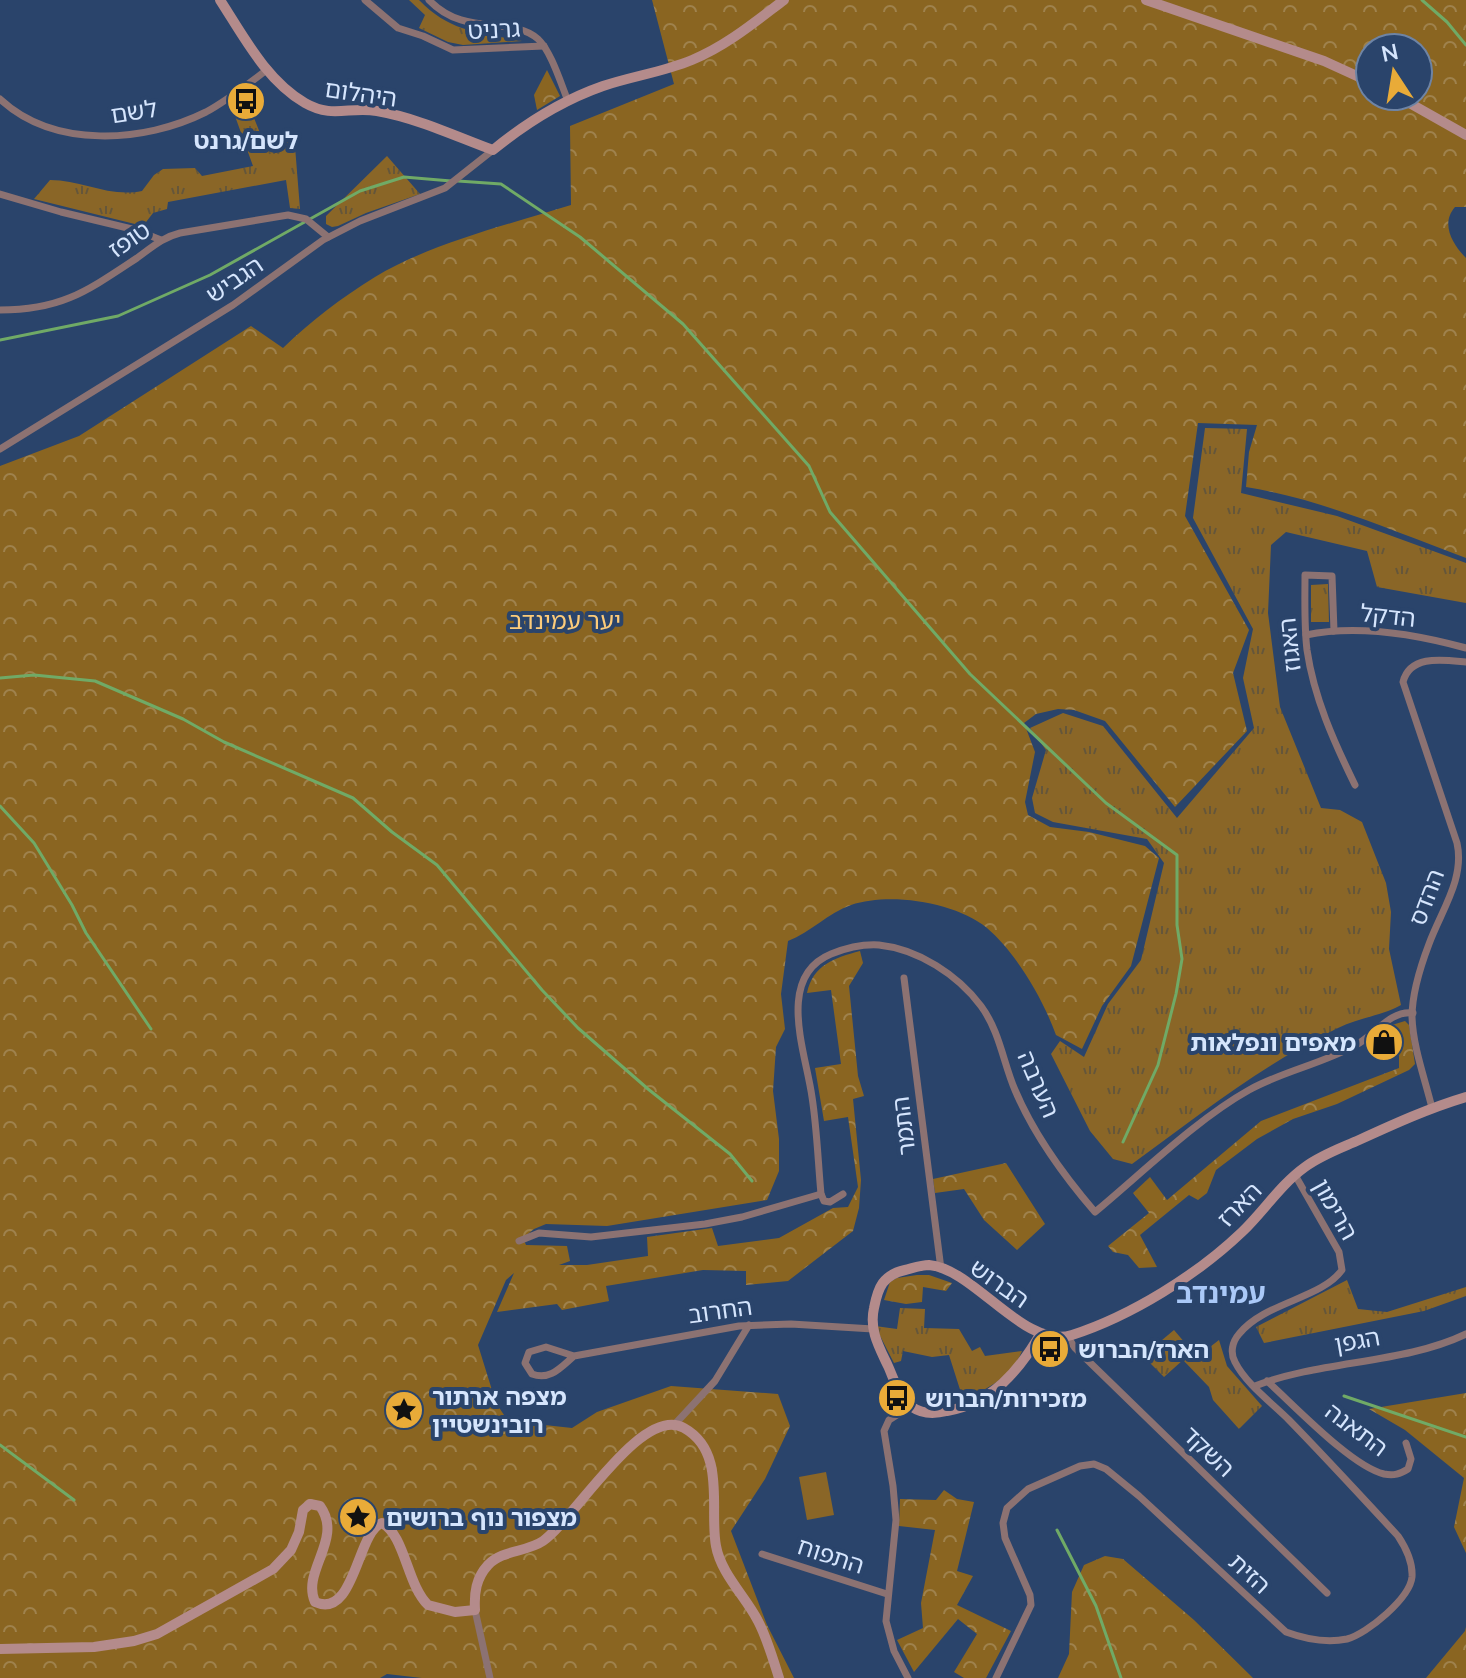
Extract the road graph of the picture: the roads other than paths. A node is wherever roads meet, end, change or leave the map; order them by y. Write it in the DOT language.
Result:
graph roads {
  1 [pos="220,0"];
  2 [pos="365,0"];
  3 [pos="429,0"];
  4 [pos="784,0"];
  5 [pos="1146,0"];
  6 [pos="544,46"];
  7 [pos="268,69"];
  8 [pos="1354,75"];
  9 [pos="0,99"];
  10 [pos="568,101"];
  11 [pos="1425,112"];
  12 [pos="1466,135"];
  13 [pos="493,150"];
  14 [pos="0,194"];
  15 [pos="328,237"];
  16 [pos="161,240"];
  17 [pos="0,310"];
  18 [pos="0,449"];
  19 [pos="1334,631"];
  20 [pos="1306,635"];
  21 [pos="1466,648"];
  22 [pos="1466,662"];
  23 [pos="1355,785"];
  24 [pos="904,978"];
  25 [pos="1413,1013"];
  26 [pos="1466,1097"];
  27 [pos="1432,1108"];
  28 [pos="1295,1175"];
  29 [pos="821,1194"];
  30 [pos="843,1194"];
  31 [pos="519,1241"];
  32 [pos="941,1269"];
  33 [pos="749,1325"];
  34 [pos="873,1329"];
  35 [pos="1041,1333"];
  36 [pos="1466,1334"];
  37 [pos="1067,1336"];
  38 [pos="574,1356"];
  39 [pos="1267,1381"];
  40 [pos="1255,1386"];
  41 [pos="911,1406"];
  42 [pos="675,1424"];
  43 [pos="1406,1443"];
  44 [pos="762,1554"];
  45 [pos="1327,1593"];
  46 [pos="887,1594"];
  47 [pos="475,1610"];
  48 [pos="0,1649"];
  49 [pos="490,1678"];
  50 [pos="779,1678"];
  51 [pos="908,1678"];
  52 [pos="996,1678"];
  1 -- 7 [label="street, היהלום"];
  2 -- 6 [label="street, גרניט"];
  3 -- 6 [label="street"];
  4 -- 10 [label="street"];
  5 -- 8 [label="street"];
  6 -- 10 [label="street"];
  7 -- 9 [label="street, לשם"];
  7 -- 13 [label="street, היהלום"];
  10 -- 13 [label="street"];
  11 -- 12 [label="street"];
  13 -- 15 [label="street, הגביש"];
  14 -- 16 [label="street"];
  15 -- 16 [label="street, טופז"];
  15 -- 18 [label="street, הגביש"];
  16 -- 17 [label="street, טופז"];
  19 -- 20 [label="street, הדקל"];
  19 -- 20 [label="street, האגוז"];
  19 -- 21 [label="street, הדקל"];
  20 -- 23 [label="street, האגוז"];
  22 -- 25 [label="street, ההדס"];
  24 -- 32 [label="street, התמר"];
  25 -- 27 [label="street, ההדס"];
  25 -- 29 [label="street, הערבה"];
  26 -- 27 [label="street, הארז"];
  27 -- 28 [label="street, הארז"];
  28 -- 37 [label="street, הארז"];
  28 -- 40 [label="street, הרימון"];
  29 -- 30 [label="street"];
  29 -- 31 [label="street"];
  32 -- 34 [label="street, הברוש"];
  32 -- 35 [label="street, הברוש"];
  33 -- 34 [label="street, החרוב"];
  33 -- 38 [label="street, החרוב"];
  33 -- 42 [label="street"];
  34 -- 41 [label="street"];
  35 -- 37 [label="street, הארז"];
  35 -- 41 [label="street, הברוש"];
  36 -- 39 [label="street, הגפן"];
  37 -- 45 [label="street, השקד"];
  38 -- 38 [label="street, החרוב"];
  39 -- 40 [label="street, הגפן"];
  39 -- 43 [label="street, התאנה"];
  40 -- 52 [label="street, הזית"];
  41 -- 46 [label="street"];
  42 -- 47 [label="street"];
  42 -- 50 [label="street"];
  44 -- 46 [label="street, התפוח"];
  46 -- 51 [label="street"];
  47 -- 48 [label="street"];
  47 -- 49 [label="street"];
}
